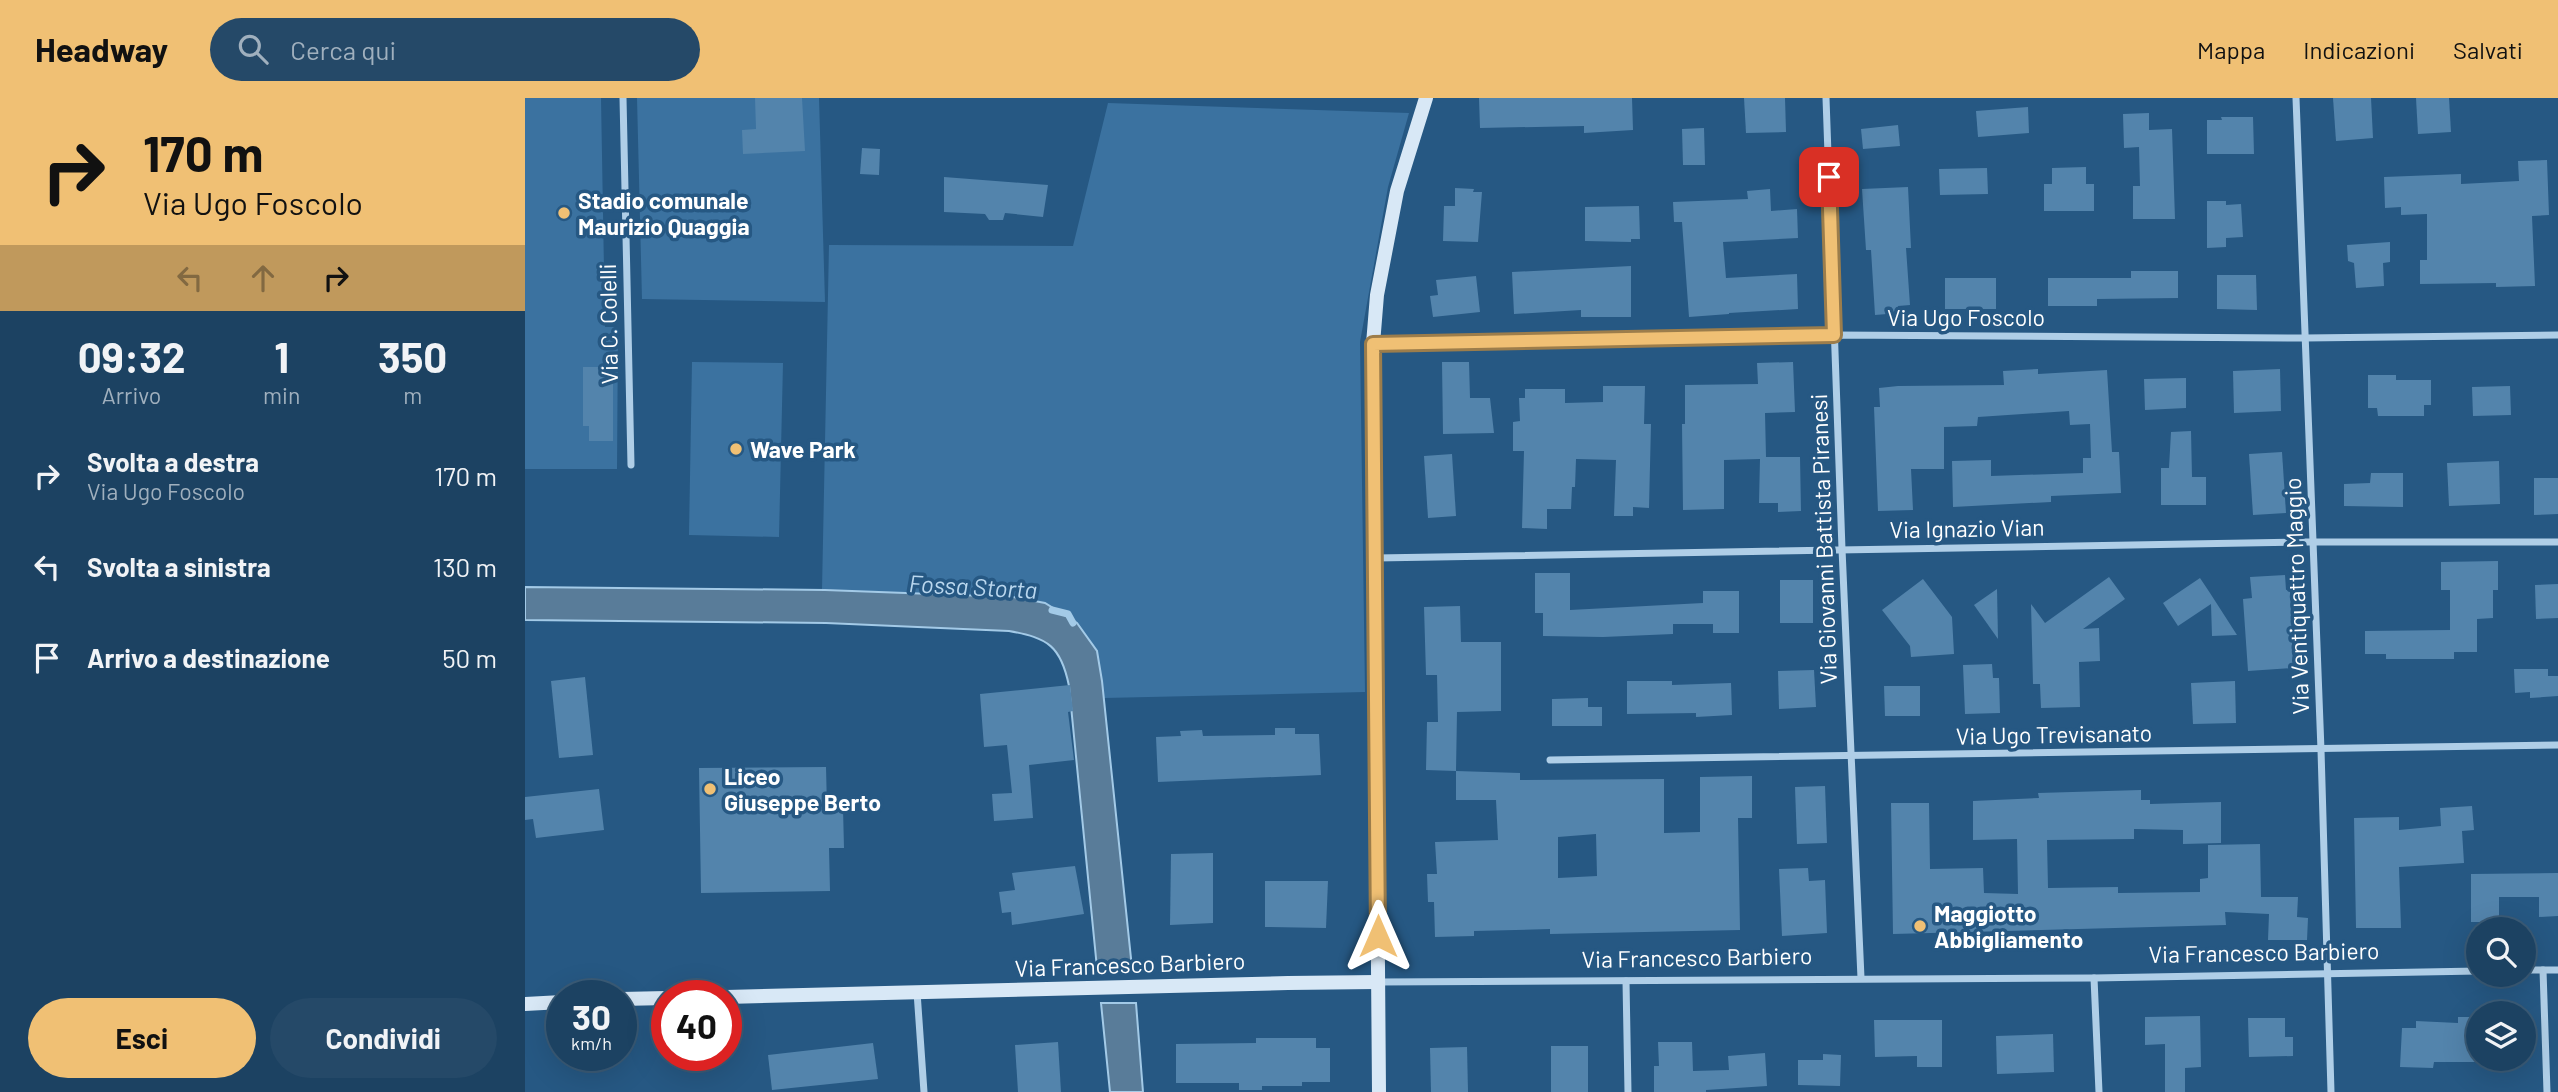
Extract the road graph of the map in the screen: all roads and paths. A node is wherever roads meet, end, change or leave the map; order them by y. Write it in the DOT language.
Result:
graph roads {
  1 [pos="623,98"];
  2 [pos="1426,98"];
  3 [pos="1826,98"];
  4 [pos="2296,98"];
  5 [pos="1834,335"];
  6 [pos="2558,335"];
  7 [pos="2305,338"];
  8 [pos="1373,344"];
  9 [pos="631,465"];
  10 [pos="2312,542"];
  11 [pos="2558,542"];
  12 [pos="1842,549"];
  13 [pos="1376,558"];
  14 [pos="2558,745"];
  15 [pos="2321,750"];
  16 [pos="1852,756"];
  17 [pos="1550,760"];
  18 [pos="2536,970"];
  19 [pos="2543,970"];
  20 [pos="2558,970"];
  21 [pos="2466,971"];
  22 [pos="2327,974"];
  23 [pos="1861,978"];
  24 [pos="2094,978"];
  25 [pos="1626,981"];
  26 [pos="1377,982"];
  27 [pos="917,992"];
  28 [pos="742,997"];
  29 [pos="546,1003"];
  30 [pos="525,1004"];
  31 [pos="925,1092"];
  32 [pos="1379,1092"];
  33 [pos="1628,1092"];
  34 [pos="2099,1092"];
  35 [pos="2331,1092"];
  36 [pos="2547,1092"];
  1 -- 9 [label="street, Via C. Colelli"];
  2 -- 8 [label="street"];
  3 -- 5 [label="street, Via Giovanni Battista Piranesi"];
  4 -- 7 [label="street, Via Ventiquattro Maggio"];
  5 -- 7 [label="street, Via Ugo Foscolo"];
  5 -- 8 [label="street, Via Ugo Foscolo"];
  5 -- 12 [label="street, Via Giovanni Battista Piranesi"];
  6 -- 7 [label="street, Via Ugo Foscolo"];
  7 -- 10 [label="street, Via Ventiquattro Maggio"];
  8 -- 13 [label="street"];
  10 -- 11 [label="street, Via Ignazio Vian"];
  10 -- 12 [label="street, Via Ignazio Vian"];
  10 -- 15 [label="street, Via Ventiquattro Maggio"];
  12 -- 13 [label="street, Via Ignazio Vian"];
  12 -- 16 [label="street, Via Giovanni Battista Piranesi"];
  13 -- 26 [label="street"];
  14 -- 15 [label="street, Via Ugo Trevisanato"];
  15 -- 16 [label="street, Via Ugo Trevisanato"];
  15 -- 22 [label="street, Via Ventiquattro Maggio"];
  16 -- 17 [label="street, Via Ugo Trevisanato"];
  16 -- 23 [label="street, Via Giovanni Battista Piranesi"];
  18 -- 19 [label="street"];
  19 -- 20 [label="street"];
  19 -- 36 [label="street"];
  21 -- 22 [label="street, Via Francesco Barbiero"];
  22 -- 24 [label="street, Via Francesco Barbiero"];
  22 -- 35 [label="street, Via Ventiquattro Maggio"];
  23 -- 24 [label="street, Via Francesco Barbiero"];
  23 -- 25 [label="street, Via Francesco Barbiero"];
  24 -- 34 [label="street"];
  25 -- 26 [label="street, Via Francesco Barbiero"];
  25 -- 33 [label="street"];
  26 -- 27 [label="street, Via Francesco Barbiero"];
  26 -- 32 [label="street"];
  27 -- 28 [label="street, Via Francesco Barbiero"];
  27 -- 31 [label="street"];
  29 -- 30 [label="street"];
}
